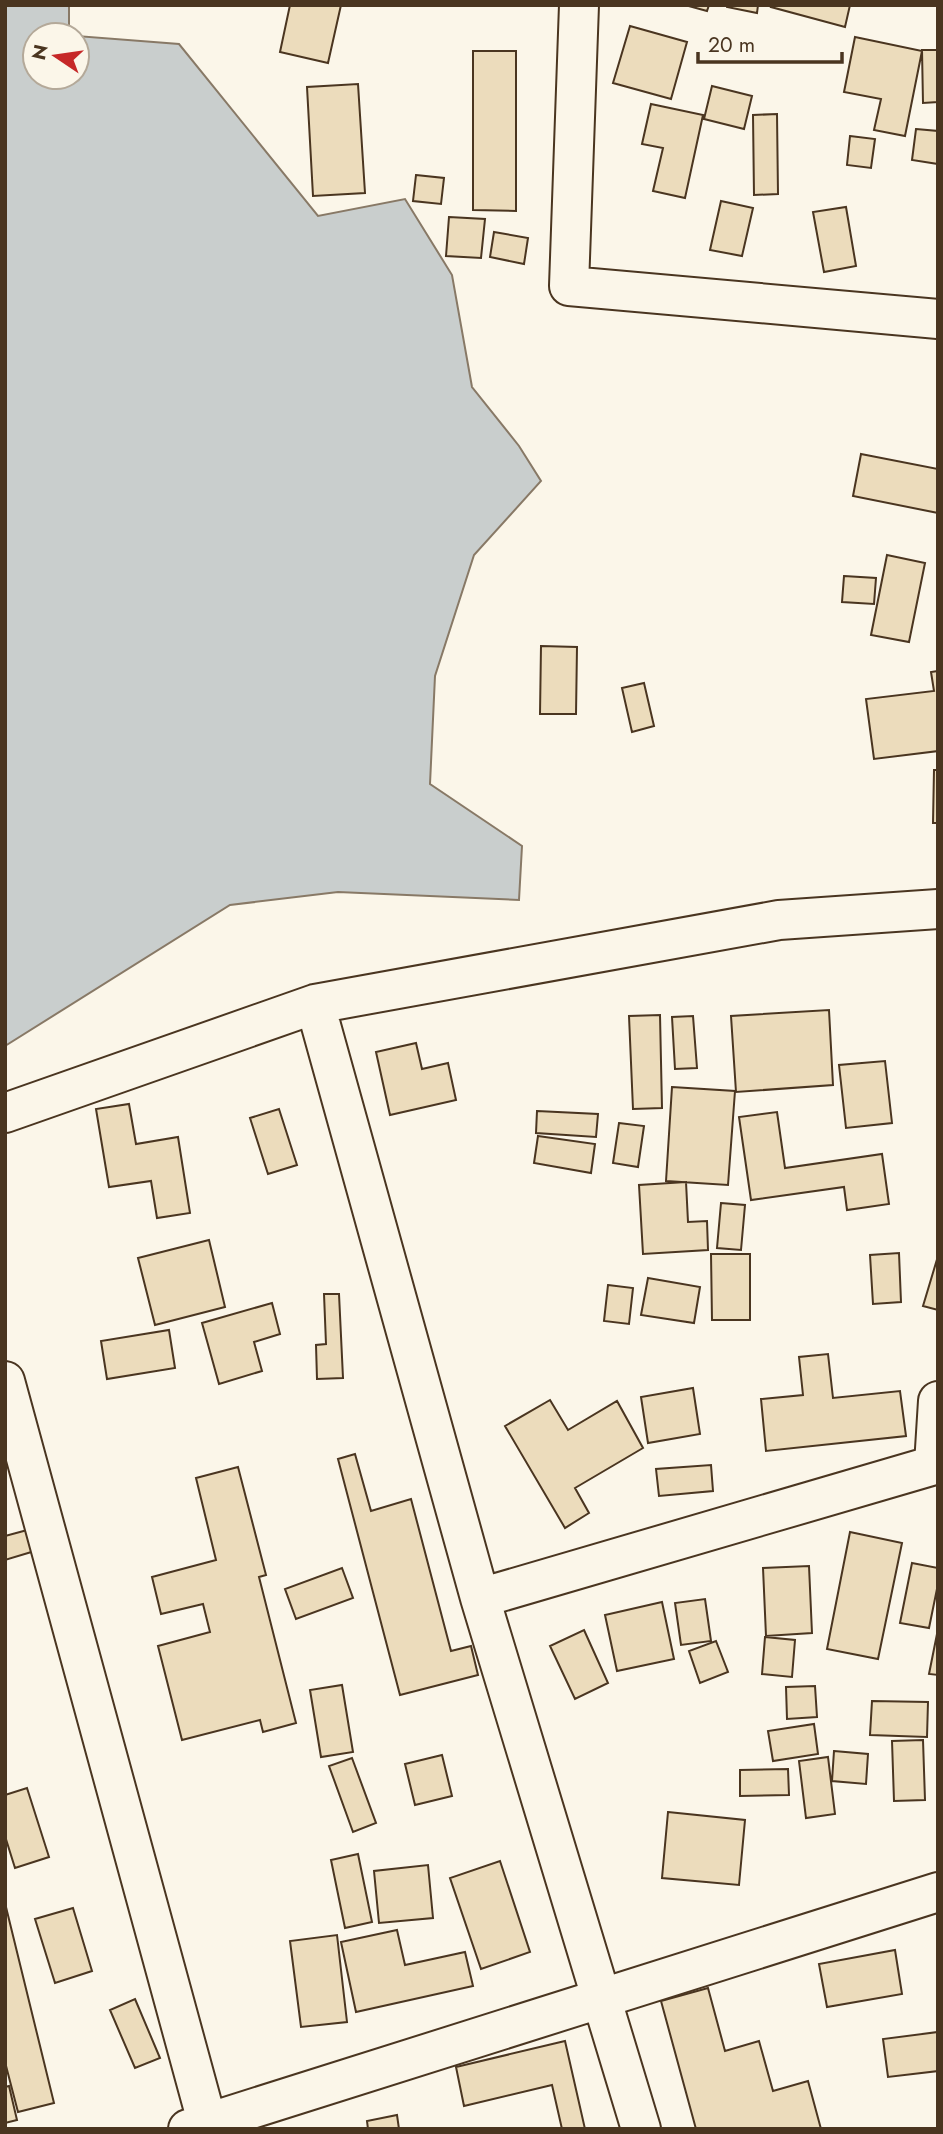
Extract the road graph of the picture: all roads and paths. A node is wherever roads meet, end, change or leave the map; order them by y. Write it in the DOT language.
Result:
graph roads {
  1 [pos="579,5"];
  2 [pos="938,319"];
  3 [pos="938,909"];
  4 [pos="315,1004"];
  5 [pos="5,1113"];
  6 [pos="5,1381"];
  7 [pos="938,1401"];
  8 [pos="936,1465"];
  9 [pos="480,1598"];
  10 [pos="938,1892"];
  11 [pos="602,1997"];
  12 [pos="201,2127"];
  13 [pos="641,2129"];
  1 -- 2 [label="street"];
  3 -- 4 [label="street"];
  4 -- 5 [label="street"];
  4 -- 9 [label="street"];
  6 -- 12 [label="street"];
  7 -- 8 [label="street"];
  8 -- 9 [label="street"];
  9 -- 11 [label="street"];
  10 -- 11 [label="street"];
  11 -- 12 [label="street"];
  11 -- 13 [label="street"];
}
